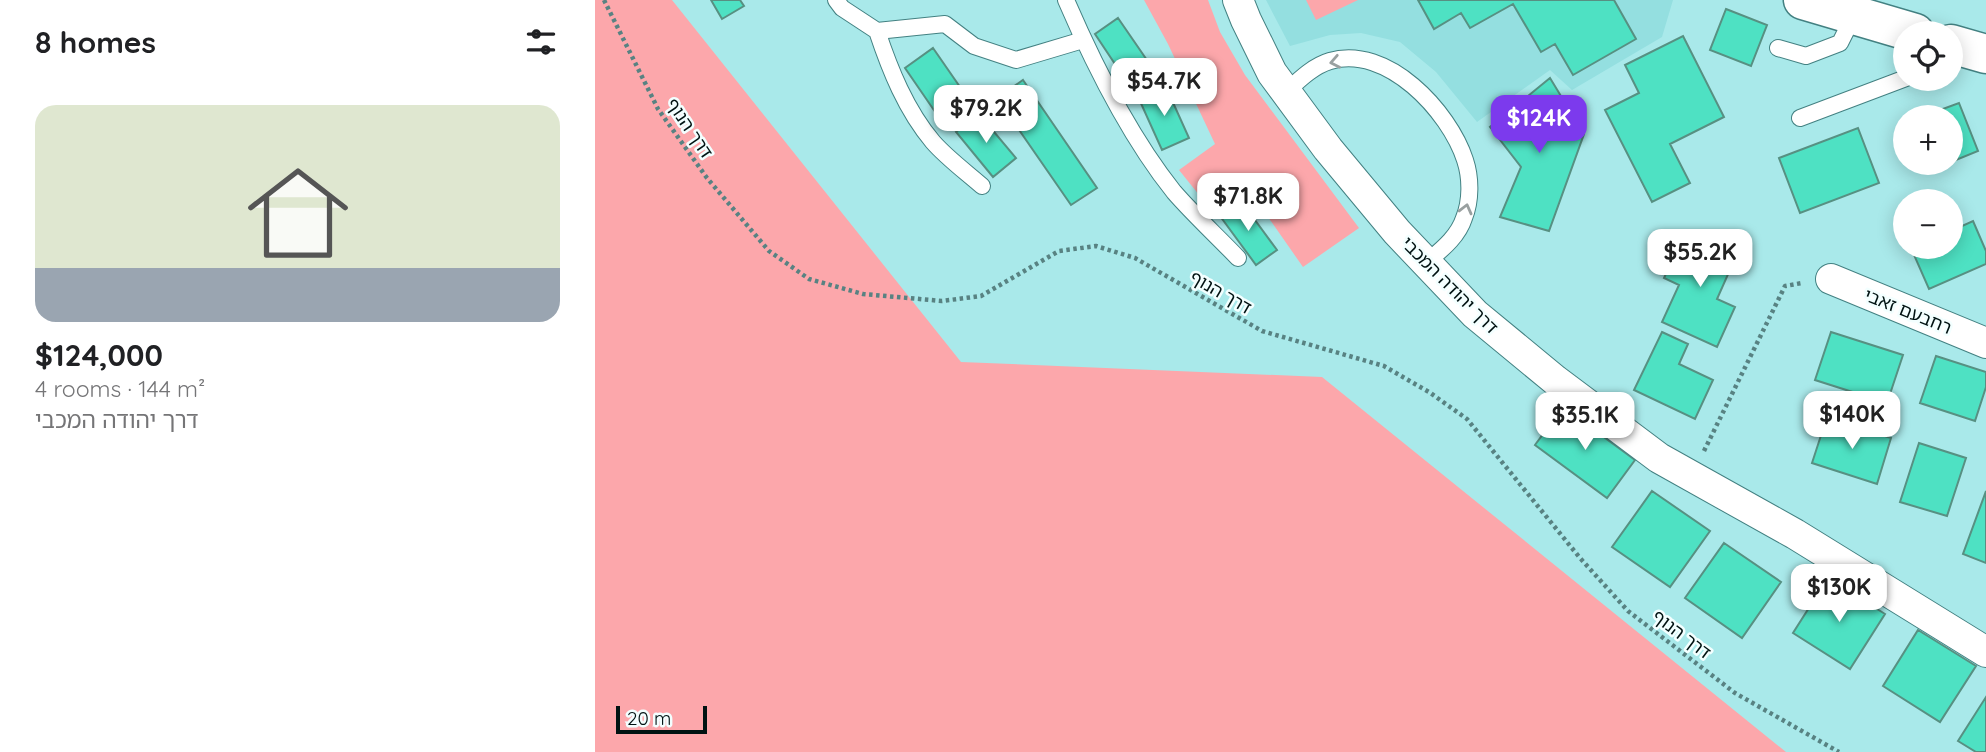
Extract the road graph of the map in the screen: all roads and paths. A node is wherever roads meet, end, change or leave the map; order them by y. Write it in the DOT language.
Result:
graph roads {
  1 [pos="604,0"];
  2 [pos="836,0"];
  3 [pos="1066,0"];
  4 [pos="1238,0"];
  5 [pos="1803,0"];
  6 [pos="1854,15"];
  7 [pos="1893,27"];
  8 [pos="877,31"];
  9 [pos="1083,40"];
  10 [pos="1778,48"];
  11 [pos="1893,83"];
  12 [pos="1286,92"];
  13 [pos="1800,118"];
  14 [pos="982,186"];
  15 [pos="1238,258"];
  16 [pos="1426,263"];
  17 [pos="1831,279"];
  18 [pos="1986,343"];
  19 [pos="1692,476"];
  20 [pos="1986,652"];
  21 [pos="1839,752"];
  1 -- 21 [label="path, דרך הנוף"];
  2 -- 8 [label="lane"];
  3 -- 9 [label="lane"];
  4 -- 12 [label="street, דרך יהודה המכבי"];
  5 -- 6 [label="street"];
  6 -- 7 [label="street"];
  6 -- 10 [label="lane"];
  8 -- 9 [label="lane"];
  8 -- 14 [label="lane"];
  9 -- 15 [label="lane"];
  11 -- 13 [label="lane"];
  12 -- 16 [label="street, דרך יהודה המכבי"];
  16 -- 12 [label="lane, one-way"];
  16 -- 19 [label="street, דרך יהודה המכבי"];
  17 -- 18 [label="street, רחבעם זאבי"];
  17 -- 19 [label="path"];
  19 -- 20 [label="street, דרך יהודה המכבי"];
}
